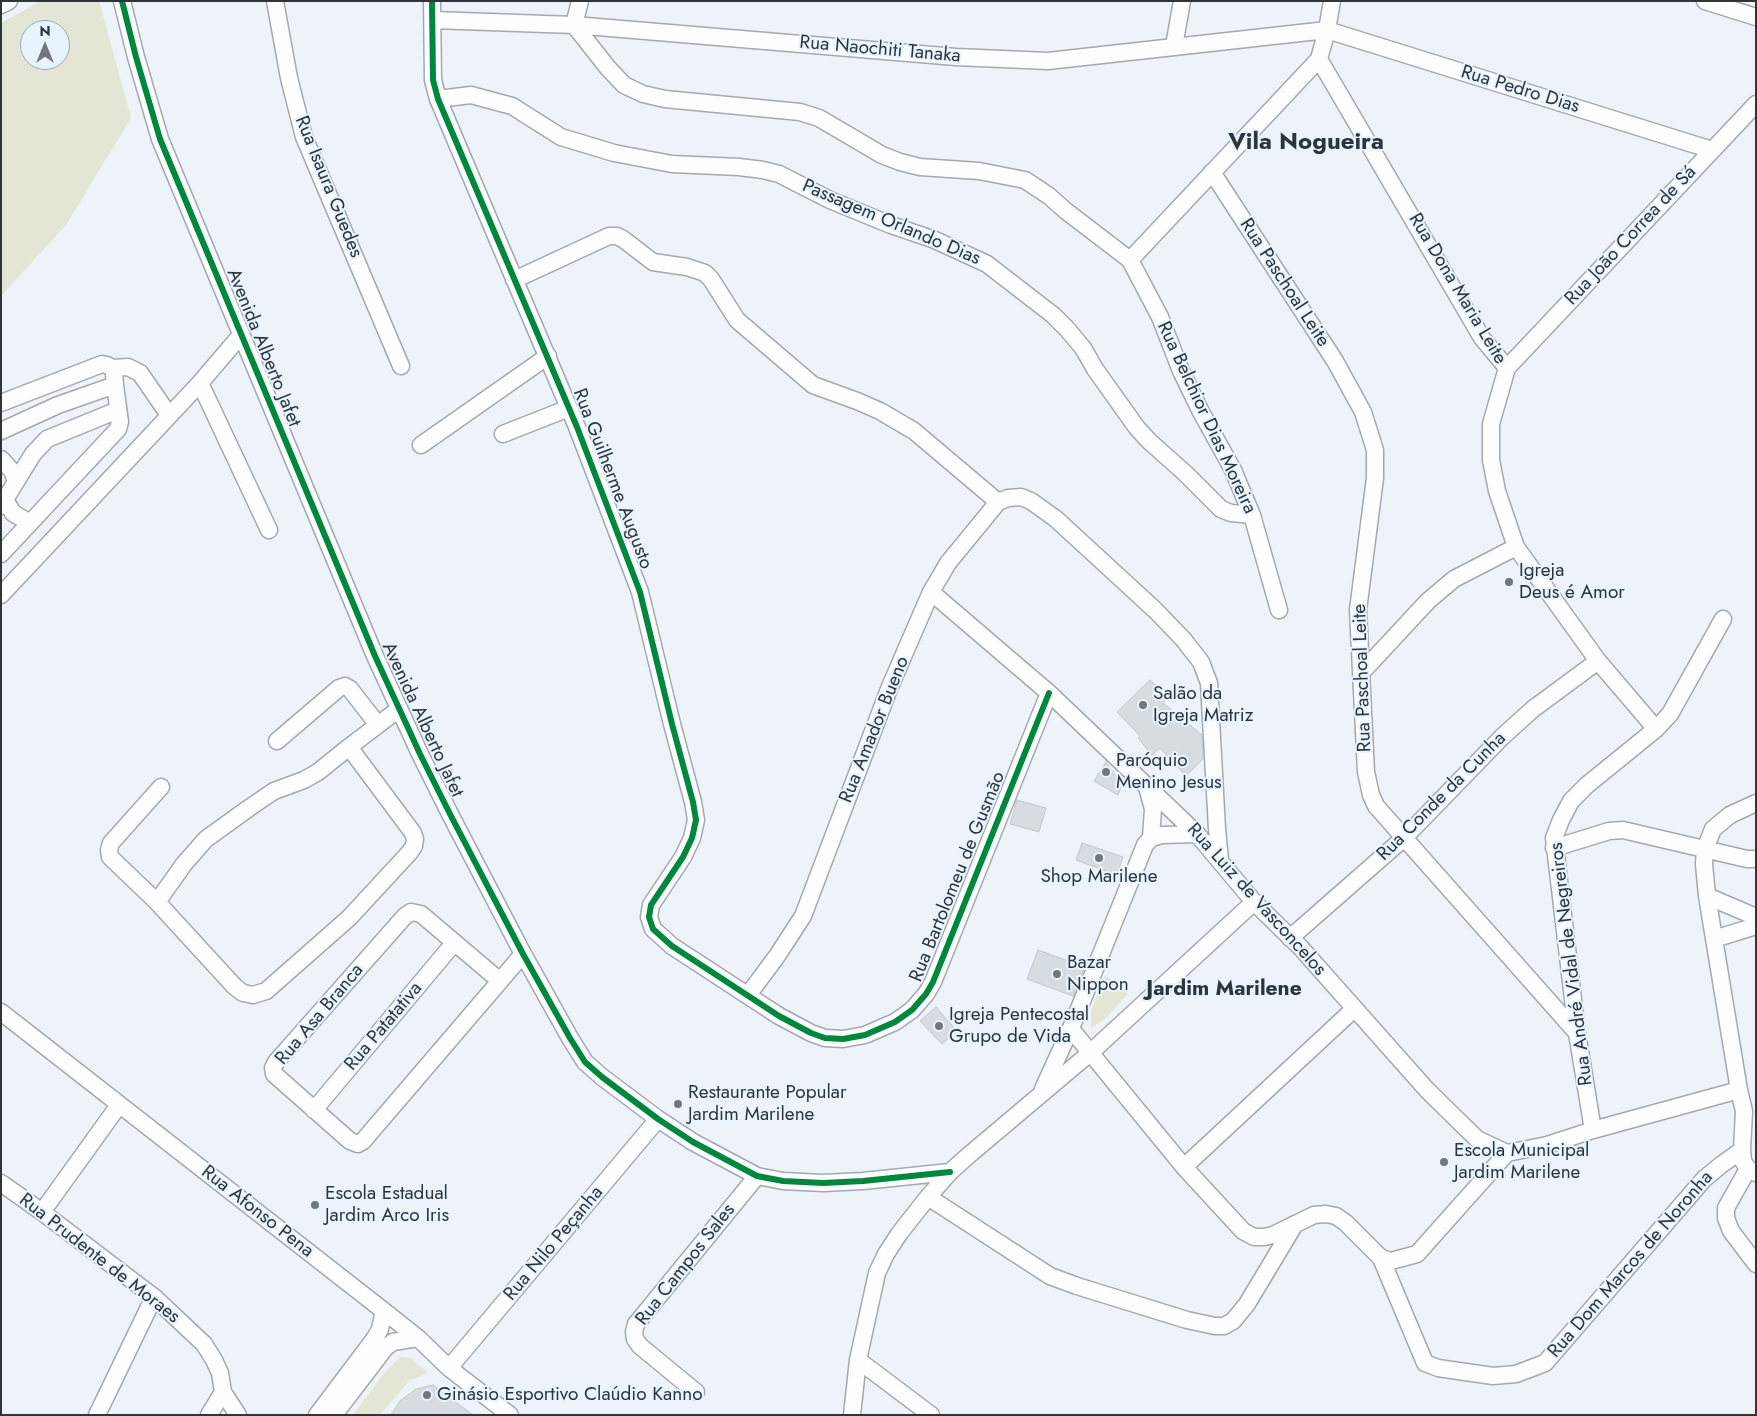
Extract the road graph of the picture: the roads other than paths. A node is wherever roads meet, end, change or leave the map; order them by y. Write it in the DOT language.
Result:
graph roads {
  1 [pos="10,1"];
  2 [pos="122,1"];
  3 [pos="275,1"];
  4 [pos="432,1"];
  5 [pos="580,1"];
  6 [pos="1182,1"];
  7 [pos="1332,1"];
  8 [pos="1705,1"];
  9 [pos="1,5"];
  10 [pos="1756,17"];
  11 [pos="433,20"];
  12 [pos="574,25"];
  13 [pos="1327,30"];
  14 [pos="1174,46"];
  15 [pos="1319,59"];
  16 [pos="438,99"];
  17 [pos="1756,104"];
  18 [pos="1712,150"];
  19 [pos="1212,172"];
  20 [pos="1130,260"];
  21 [pos="514,280"];
  22 [pos="242,335"];
  23 [pos="548,356"];
  24 [pos="401,366"];
  25 [pos="112,368"];
  26 [pos="1507,368"];
  27 [pos="200,382"];
  28 [pos="115,385"];
  29 [pos="1,403"];
  30 [pos="58,405"];
  31 [pos="569,408"];
  32 [pos="118,410"];
  33 [pos="169,416"];
  34 [pos="1,430"];
  35 [pos="68,430"];
  36 [pos="503,434"];
  37 [pos="421,445"];
  38 [pos="1,459"];
  39 [pos="16,481"];
  40 [pos="998,502"];
  41 [pos="3,503"];
  42 [pos="1252,515"];
  43 [pos="30,523"];
  44 [pos="269,530"];
  45 [pos="1516,547"];
  46 [pos="1,554"];
  47 [pos="931,592"];
  48 [pos="1,595"];
  49 [pos="1279,610"];
  50 [pos="1723,619"];
  51 [pos="1598,661"];
  52 [pos="1361,673"];
  53 [pos="1049,693"];
  54 [pos="399,709"];
  55 [pos="378,725"];
  56 [pos="1656,729"];
  57 [pos="277,741"];
  58 [pos="349,747"];
  59 [pos="1146,785"];
  60 [pos="161,788"];
  61 [pos="1756,802"];
  62 [pos="1198,834"];
  63 [pos="1151,838"];
  64 [pos="1404,838"];
  65 [pos="1554,848"];
  66 [pos="1704,857"];
  67 [pos="1756,859"];
  68 [pos="1220,860"];
  69 [pos="1707,896"];
  70 [pos="158,902"];
  71 [pos="1254,902"];
  72 [pos="1756,917"];
  73 [pos="1756,926"];
  74 [pos="1290,938"];
  75 [pos="1714,939"];
  76 [pos="454,943"];
  77 [pos="672,946"];
  78 [pos="523,954"];
  79 [pos="500,981"];
  80 [pos="748,995"];
  81 [pos="1354,1009"];
  82 [pos="1,1012"];
  83 [pos="1070,1029"];
  84 [pos="1577,1033"];
  85 [pos="1090,1053"];
  86 [pos="1739,1090"];
  87 [pos="1042,1092"];
  88 [pos="119,1105"];
  89 [pos="314,1110"];
  90 [pos="658,1119"];
  91 [pos="1593,1130"];
  92 [pos="1742,1150"];
  93 [pos="1507,1153"];
  94 [pos="1184,1167"];
  95 [pos="1752,1171"];
  96 [pos="950,1172"];
  97 [pos="757,1176"];
  98 [pos="1,1183"];
  99 [pos="928,1197"];
  100 [pos="42,1212"];
  101 [pos="1295,1224"];
  102 [pos="1381,1258"];
  103 [pos="1756,1264"];
  104 [pos="154,1297"];
  105 [pos="384,1311"];
  106 [pos="418,1338"];
  107 [pos="858,1360"];
  108 [pos="449,1368"];
  109 [pos="223,1392"];
  110 [pos="696,1392"];
  111 [pos="97,1415"];
  112 [pos="209,1415"];
  113 [pos="238,1415"];
  114 [pos="317,1415"];
  115 [pos="334,1415"];
  116 [pos="510,1415"];
  117 [pos="852,1415"];
  118 [pos="931,1415"];
  1 -- 9 [label="street"];
  2 -- 22 [label="street, Avenida Alberto Jafet"];
  3 -- 24 [label="street, Rua Isaura Guedes"];
  4 -- 11 [label="street, Rua Guilherme Augusto"];
  5 -- 12 [label="street"];
  6 -- 14 [label="street"];
  7 -- 13 [label="street"];
  8 -- 10 [label="street"];
  11 -- 12 [label="street, Rua Naochiti Tanaka"];
  11 -- 16 [label="street, Rua Guilherme Augusto"];
  12 -- 14 [label="street, Rua Naochiti Tanaka"];
  12 -- 20 [label="street"];
  13 -- 14 [label="street, Rua Naochiti Tanaka"];
  13 -- 15 [label="street"];
  13 -- 18 [label="street, Rua Pedro Dias"];
  15 -- 19 [label="street"];
  15 -- 26 [label="street, Rua Dona Maria Leite"];
  16 -- 21 [label="street, Rua Guilherme Augusto"];
  16 -- 42 [label="street, Passagem Orlando Dias"];
  17 -- 18 [label="street, Rua João Correa de Sá"];
  18 -- 26 [label="street, Rua João Correa de Sá"];
  19 -- 20 [label="street"];
  19 -- 52 [label="street, Rua Paschoal Leite"];
  20 -- 42 [label="street, Rua Belchior Dias Moreira"];
  21 -- 23 [label="street, Rua Guilherme Augusto"];
  21 -- 40 [label="street"];
  22 -- 27 [label="street"];
  22 -- 54 [label="street, Avenida Alberto Jafet"];
  23 -- 31 [label="street, Rua Guilherme Augusto"];
  23 -- 37 [label="street"];
  25 -- 28 [label="street"];
  25 -- 29 [label="street"];
  25 -- 33 [label="street"];
  26 -- 45 [label="street, Rua Dona Maria Leite"];
  27 -- 33 [label="street"];
  27 -- 44 [label="street"];
  28 -- 30 [label="street"];
  28 -- 32 [label="street"];
  30 -- 34 [label="street"];
  30 -- 35 [label="street"];
  31 -- 36 [label="street"];
  31 -- 77 [label="street, Rua Guilherme Augusto"];
  32 -- 35 [label="street"];
  32 -- 43 [label="street"];
  33 -- 48 [label="street"];
  35 -- 39 [label="street"];
  38 -- 39 [label="street"];
  39 -- 41 [label="street"];
  40 -- 47 [label="street, Rua Amador Bueno"];
  40 -- 68 [label="street"];
  41 -- 43 [label="street"];
  42 -- 49 [label="street, Rua Belchior Dias Moreira"];
  43 -- 46 [label="street"];
  45 -- 51 [label="street, Rua Dona Maria Leite"];
  45 -- 52 [label="street"];
  47 -- 53 [label="street, Rua Luiz de Vasconcelos"];
  47 -- 80 [label="street, Rua Amador Bueno"];
  50 -- 56 [label="street, Rua André Vidal de Negreiros"];
  51 -- 56 [label="street, Rua Dona Maria Leite"];
  51 -- 64 [label="street, Rua Conde da Cunha"];
  52 -- 64 [label="street, Rua Paschoal Leite"];
  53 -- 59 [label="street, Rua Luiz de Vasconcelos"];
  53 -- 80 [label="street, Rua Bartolomeu de Gusmão"];
  54 -- 55 [label="street"];
  54 -- 78 [label="street, Avenida Alberto Jafet"];
  55 -- 57 [label="street"];
  55 -- 58 [label="street"];
  56 -- 65 [label="street, Rua André Vidal de Negreiros"];
  58 -- 70 [label="street"];
  58 -- 70 [label="street"];
  59 -- 62 [label="street, Rua Luiz de Vasconcelos"];
  59 -- 63 [label="street"];
  60 -- 70 [label="street"];
  61 -- 66 [label="street"];
  62 -- 63 [label="street"];
  62 -- 68 [label="street, Rua Luiz de Vasconcelos"];
  63 -- 83 [label="street"];
  64 -- 74 [label="street, Rua Conde da Cunha"];
  64 -- 84 [label="street, Rua Paschoal Leite"];
  65 -- 66 [label="street"];
  65 -- 84 [label="street, Rua André Vidal de Negreiros"];
  66 -- 67 [label="street"];
  66 -- 69 [label="street"];
  68 -- 71 [label="street, Rua Luiz de Vasconcelos"];
  69 -- 72 [label="street"];
  69 -- 75 [label="street"];
  71 -- 74 [label="street, Rua Luiz de Vasconcelos"];
  71 -- 85 [label="street"];
  73 -- 75 [label="street"];
  74 -- 81 [label="street, Rua Luiz de Vasconcelos"];
  75 -- 86 [label="street"];
  76 -- 79 [label="street, Rua Asa Branca"];
  76 -- 89 [label="street, Rua Patatativa"];
  76 -- 89 [label="street, Rua Asa Branca"];
  77 -- 80 [label="street, Rua Bartolomeu de Gusmão"];
  78 -- 79 [label="street, Rua Asa Branca"];
  78 -- 90 [label="street, Avenida Alberto Jafet"];
  79 -- 89 [label="street, Rua Asa Branca"];
  81 -- 93 [label="street, Rua Luiz de Vasconcelos"];
  81 -- 94 [label="street"];
  82 -- 88 [label="street, Rua Afonso Pena"];
  83 -- 85 [label="street"];
  83 -- 87 [label="street"];
  84 -- 91 [label="street, Rua André Vidal de Negreiros"];
  85 -- 87 [label="street"];
  85 -- 94 [label="street"];
  86 -- 91 [label="street"];
  86 -- 92 [label="street"];
  87 -- 96 [label="street"];
  88 -- 100 [label="street"];
  88 -- 105 [label="street, Rua Afonso Pena"];
  90 -- 97 [label="street, Avenida Alberto Jafet"];
  90 -- 108 [label="street, Rua Nilo Peçanha"];
  91 -- 93 [label="street"];
  92 -- 95 [label="street"];
  92 -- 102 [label="street, Rua Dom Marcos de Noronha"];
  93 -- 102 [label="street"];
  94 -- 101 [label="street"];
  95 -- 103 [label="street"];
  96 -- 97 [label="street, Avenida Alberto Jafet"];
  96 -- 99 [label="street"];
  97 -- 110 [label="street, Rua Campos Sales"];
  98 -- 100 [label="street, Rua Prudente de Moraes"];
  99 -- 101 [label="street"];
  99 -- 107 [label="street"];
  100 -- 104 [label="street, Rua Prudente de Moraes"];
  101 -- 102 [label="street"];
  104 -- 109 [label="street, Rua Prudente de Moraes"];
  104 -- 111 [label="street"];
  105 -- 106 [label="street, Rua Afonso Pena"];
  105 -- 114 [label="street"];
  106 -- 108 [label="street, Rua Afonso Pena"];
  106 -- 115 [label="street"];
  107 -- 117 [label="street"];
  107 -- 118 [label="street"];
  108 -- 116 [label="street, Rua Afonso Pena"];
  109 -- 112 [label="street"];
  109 -- 113 [label="street, Rua Prudente de Moraes"];
}
